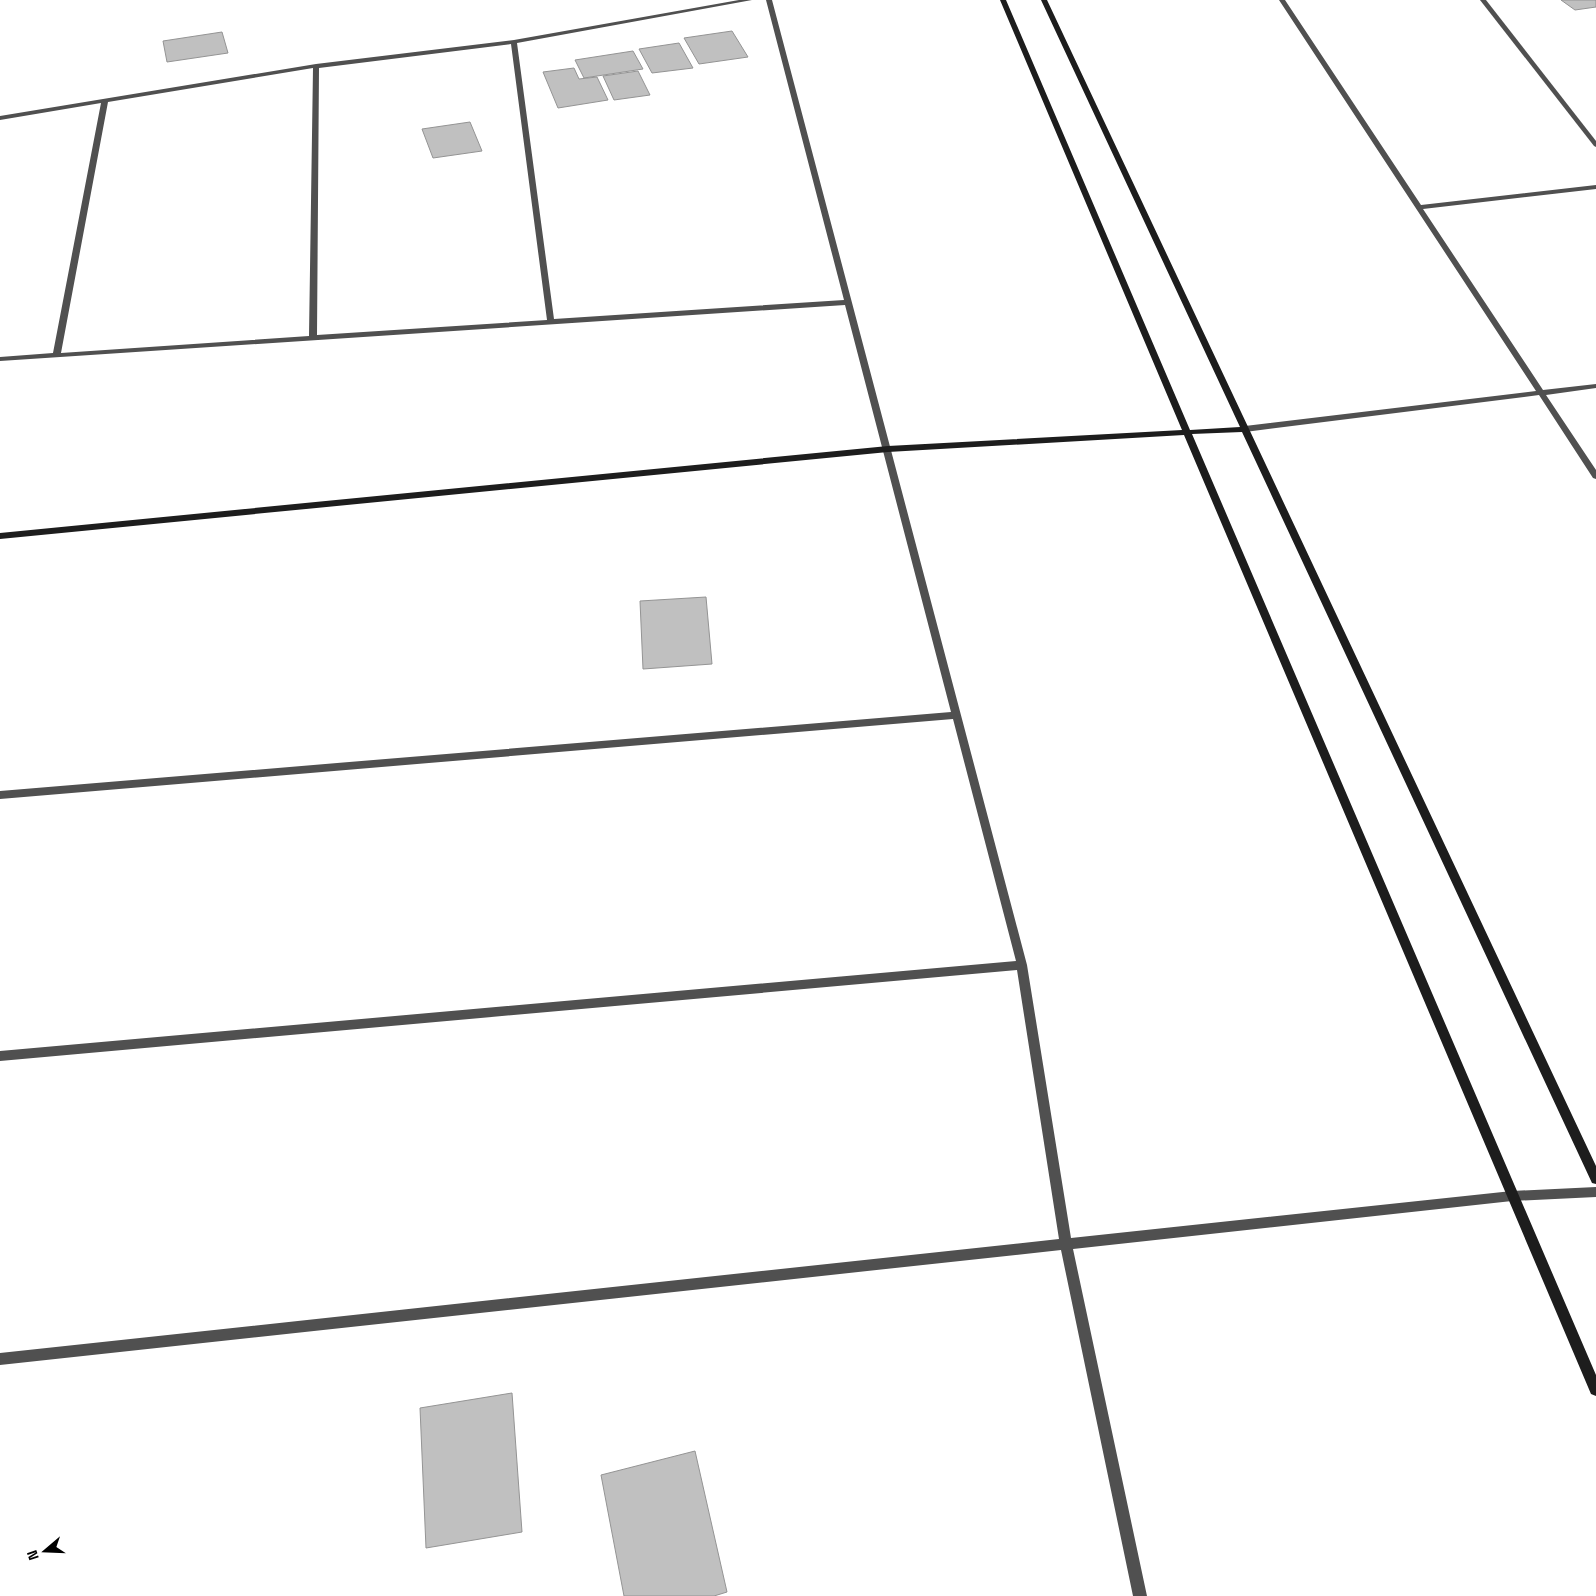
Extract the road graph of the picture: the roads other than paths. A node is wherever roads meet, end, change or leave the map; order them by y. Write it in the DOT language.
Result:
graph roads {
  1 [pos="749,0"];
  2 [pos="769,0"];
  3 [pos="1003,0"];
  4 [pos="1044,0"];
  5 [pos="1282,0"];
  6 [pos="1483,0"];
  7 [pos="514,42"];
  8 [pos="316,66"];
  9 [pos="105,101"];
  10 [pos="0,118"];
  11 [pos="1596,145"];
  12 [pos="1596,187"];
  13 [pos="1418,207"];
  14 [pos="849,302"];
  15 [pos="551,323"];
  16 [pos="313,338"];
  17 [pos="58,355"];
  18 [pos="0,359"];
  19 [pos="1596,386"];
  20 [pos="1542,393"];
  21 [pos="1245,430"];
  22 [pos="1187,434"];
  23 [pos="888,449"];
  24 [pos="1596,476"];
  25 [pos="0,536"];
  26 [pos="957,715"];
  27 [pos="0,795"];
  28 [pos="1022,965"];
  29 [pos="0,1056"];
  30 [pos="1596,1179"];
  31 [pos="1596,1192"];
  32 [pos="1512,1196"];
  33 [pos="1066,1244"];
  34 [pos="0,1359"];
  35 [pos="1596,1390"];
  36 [pos="1140,1596"];
  1 -- 7 [label="street"];
  2 -- 14 [label="street"];
  3 -- 22 [label="street"];
  4 -- 21 [label="street"];
  5 -- 13 [label="street"];
  6 -- 11 [label="street"];
  7 -- 8 [label="street"];
  7 -- 15 [label="street"];
  8 -- 9 [label="street"];
  8 -- 16 [label="street"];
  9 -- 10 [label="street"];
  9 -- 17 [label="street"];
  12 -- 13 [label="street"];
  13 -- 20 [label="street"];
  14 -- 15 [label="street"];
  14 -- 23 [label="street"];
  15 -- 16 [label="street"];
  16 -- 17 [label="street"];
  17 -- 18 [label="street"];
  19 -- 20 [label="street"];
  20 -- 21 [label="street"];
  20 -- 24 [label="street"];
  21 -- 22 [label="street"];
  21 -- 30 [label="street"];
  22 -- 23 [label="street"];
  22 -- 32 [label="street"];
  23 -- 25 [label="street"];
  23 -- 26 [label="street"];
  26 -- 27 [label="street"];
  26 -- 28 [label="street"];
  28 -- 29 [label="street"];
  28 -- 33 [label="street"];
  31 -- 32 [label="street"];
  32 -- 33 [label="street"];
  32 -- 35 [label="street"];
  33 -- 34 [label="street"];
  33 -- 36 [label="street"];
}
